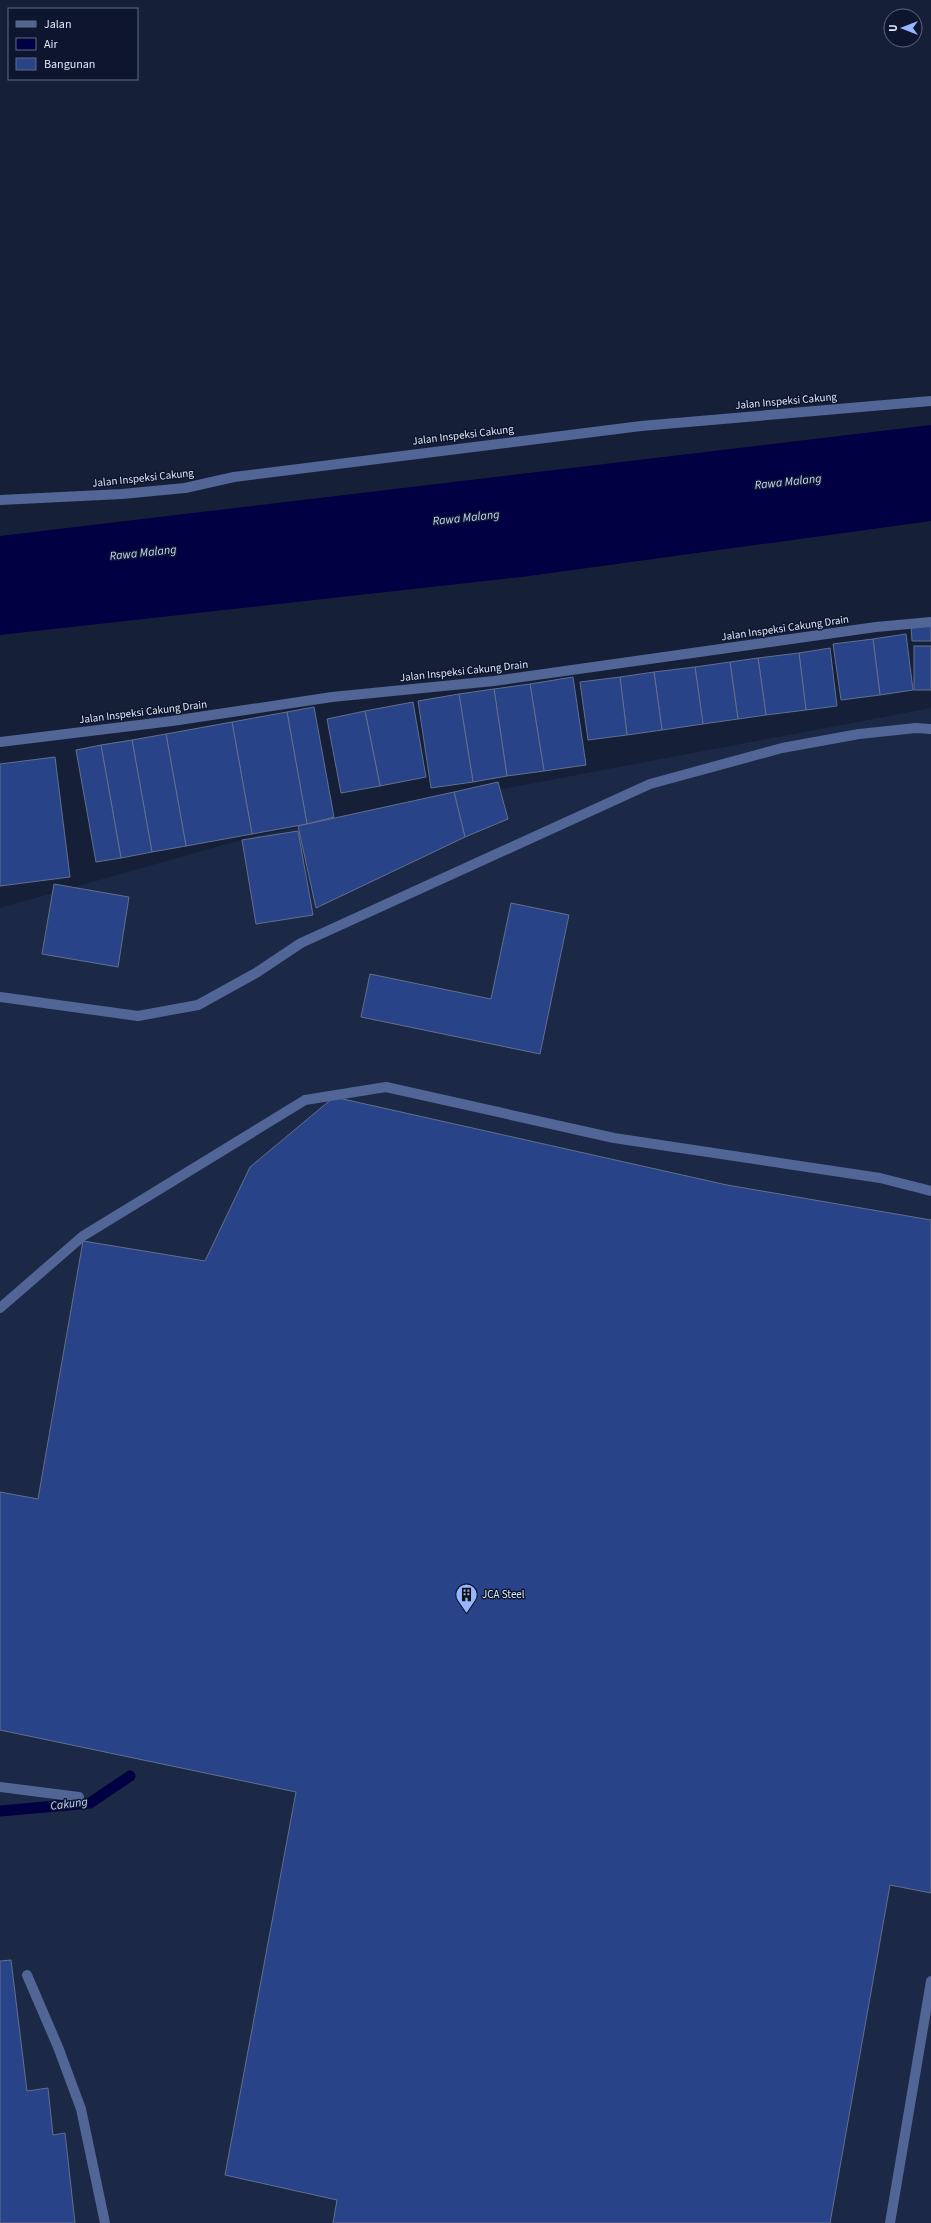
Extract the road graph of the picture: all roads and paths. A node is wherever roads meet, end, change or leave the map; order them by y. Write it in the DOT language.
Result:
graph roads {
  1 [pos="931,401"];
  2 [pos="0,500"];
  3 [pos="931,622"];
  4 [pos="931,730"];
  5 [pos="0,742"];
  6 [pos="0,997"];
  7 [pos="931,1191"];
  8 [pos="0,1308"];
  9 [pos="0,1787"];
  10 [pos="80,1797"];
  11 [pos="27,1975"];
  12 [pos="931,1981"];
  13 [pos="105,2223"];
  14 [pos="890,2223"];
  1 -- 2 [label="street, Jalan Inspeksi Cakung"];
  3 -- 5 [label="street, Jalan Inspeksi Cakung Drain"];
  4 -- 6 [label="street"];
  7 -- 8 [label="street"];
  9 -- 10 [label="street"];
  11 -- 13 [label="street"];
  12 -- 14 [label="street"];
}
